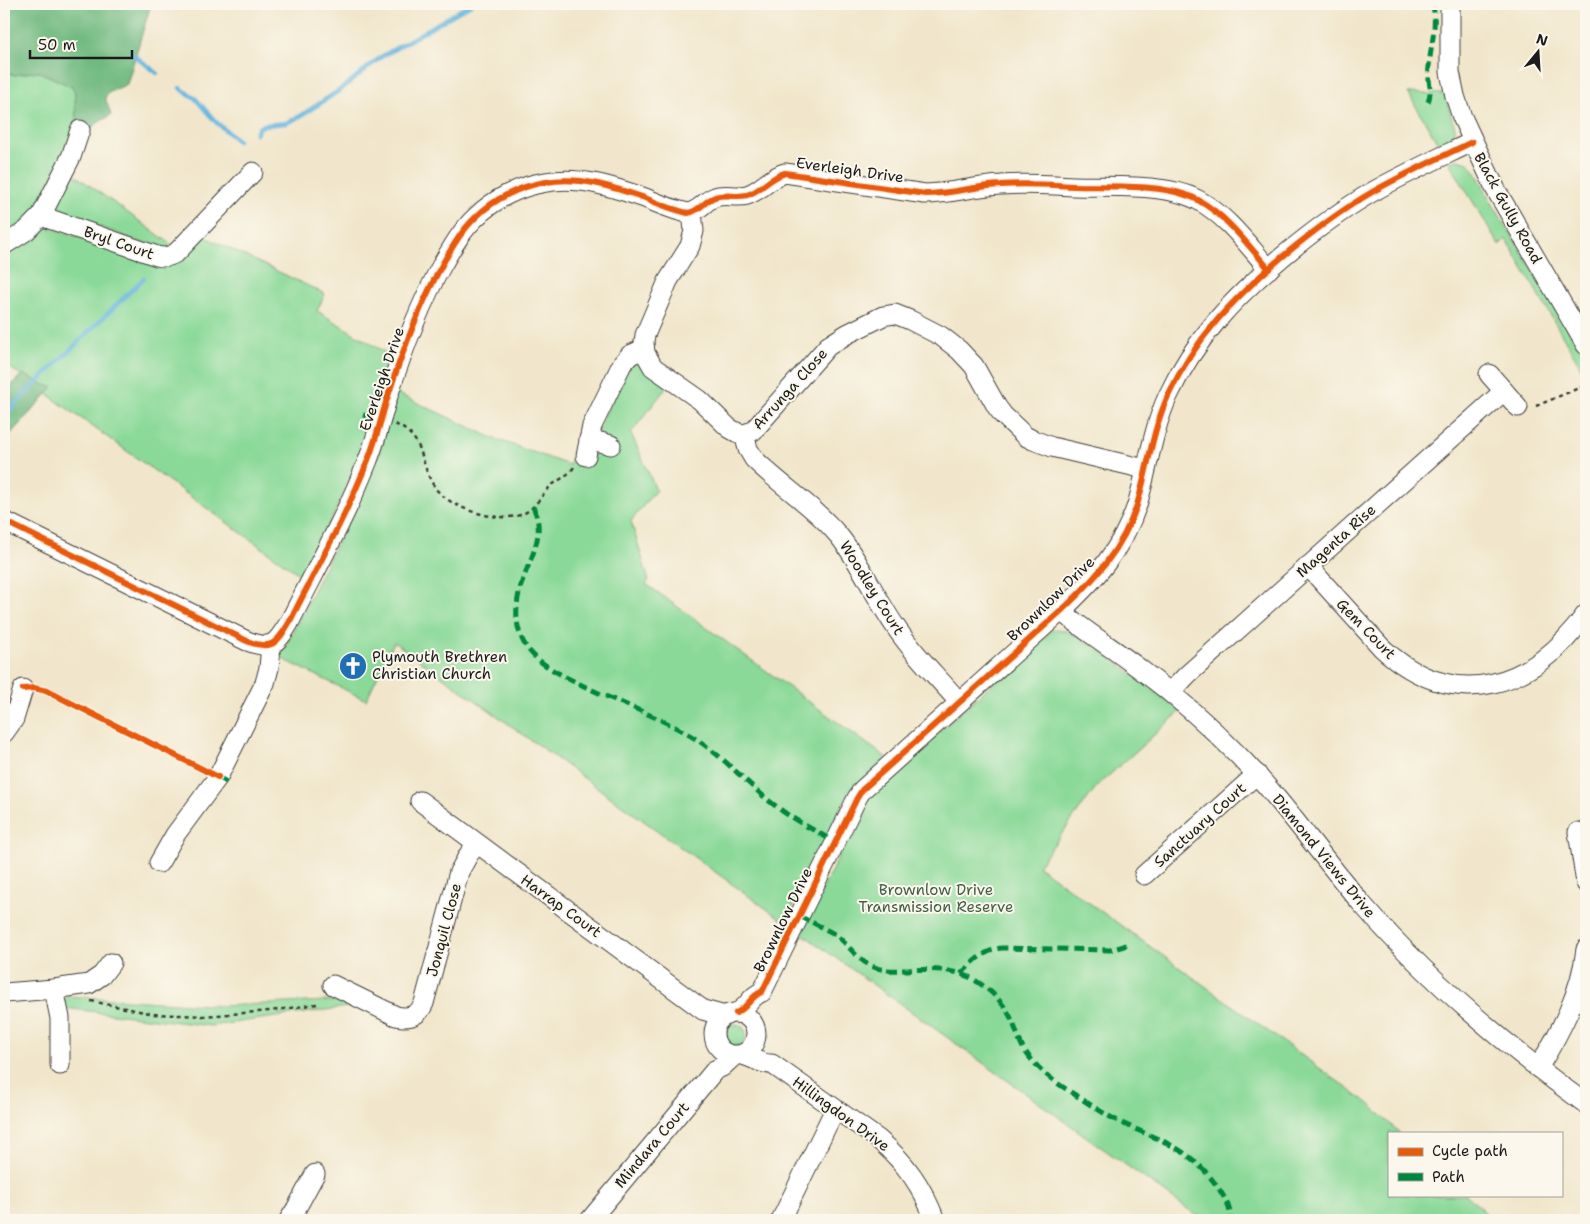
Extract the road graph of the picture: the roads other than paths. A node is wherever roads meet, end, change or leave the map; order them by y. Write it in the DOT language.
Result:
graph roads {
  1 [pos="1450,4"];
  2 [pos="80,130"];
  3 [pos="1472,142"];
  4 [pos="253,172"];
  5 [pos="692,212"];
  6 [pos="41,216"];
  7 [pos="4,245"];
  8 [pos="1269,269"];
  9 [pos="1586,345"];
  10 [pos="644,349"];
  11 [pos="1488,374"];
  12 [pos="1504,391"];
  13 [pos="1527,406"];
  14 [pos="744,434"];
  15 [pos="612,445"];
  16 [pos="1145,470"];
  17 [pos="4,521"];
  18 [pos="1308,566"];
  19 [pos="1060,612"];
  20 [pos="1586,614"];
  21 [pos="271,645"];
  22 [pos="23,689"];
  23 [pos="1171,692"];
  24 [pos="959,702"];
  25 [pos="4,733"];
  26 [pos="1256,774"];
  27 [pos="420,801"];
  28 [pos="1578,832"];
  29 [pos="477,844"];
  30 [pos="159,863"];
  31 [pos="1144,875"];
  32 [pos="1586,883"];
  33 [pos="1586,949"];
  34 [pos="111,963"];
  35 [pos="54,989"];
  36 [pos="329,990"];
  37 [pos="4,992"];
  38 [pos="762,992"];
  39 [pos="703,1010"];
  40 [pos="731,1015"];
  41 [pos="756,1034"];
  42 [pos="727,1048"];
  43 [pos="772,1064"];
  44 [pos="60,1065"];
  45 [pos="1538,1068"];
  46 [pos="1586,1104"];
  47 [pos="835,1109"];
  48 [pos="315,1174"];
  49 [pos="289,1220"];
  50 [pos="590,1220"];
  51 [pos="781,1220"];
  52 [pos="935,1220"];
  1 -- 3 [label="street, Black Gully Road"];
  2 -- 6 [label="street"];
  3 -- 8 [label="street, Brownlow Drive"];
  3 -- 9 [label="street, Black Gully Road"];
  4 -- 6 [label="street, Bryl Court"];
  5 -- 8 [label="street, Everleigh Drive"];
  5 -- 10 [label="street"];
  5 -- 21 [label="street, Everleigh Drive"];
  6 -- 7 [label="street"];
  8 -- 16 [label="street, Brownlow Drive"];
  10 -- 14 [label="street, Arrunga Close"];
  10 -- 15 [label="street"];
  11 -- 12 [label="street"];
  12 -- 13 [label="street"];
  12 -- 18 [label="street, Magenta Rise"];
  14 -- 16 [label="street, Arrunga Close"];
  14 -- 24 [label="street, Woodley Court"];
  16 -- 19 [label="street, Brownlow Drive"];
  17 -- 21 [label="street"];
  18 -- 20 [label="street, Gem Court"];
  18 -- 23 [label="street, Magenta Rise"];
  19 -- 23 [label="street, Diamond Views Drive"];
  19 -- 24 [label="street, Brownlow Drive"];
  21 -- 30 [label="street"];
  22 -- 25 [label="street"];
  23 -- 26 [label="street, Diamond Views Drive"];
  24 -- 38 [label="street, Brownlow Drive"];
  26 -- 31 [label="street, Sanctuary Court"];
  26 -- 45 [label="street, Diamond Views Drive"];
  27 -- 29 [label="street, Harrap Court"];
  28 -- 32 [label="street"];
  29 -- 36 [label="street, Jonquil Close"];
  29 -- 39 [label="street, Harrap Court"];
  33 -- 45 [label="street"];
  34 -- 35 [label="street"];
  35 -- 37 [label="street"];
  35 -- 44 [label="street"];
  38 -- 40 [label="street, Brownlow Drive"];
  38 -- 41 [label="street, Brownlow Drive"];
  39 -- 40 [label="street, Harrap Court"];
  39 -- 42 [label="street, Harrap Court"];
  40 -- 41 [label="street"];
  40 -- 42 [label="street"];
  41 -- 42 [label="street"];
  41 -- 43 [label="street, Hillingdon Drive"];
  42 -- 43 [label="street, Hillingdon Drive"];
  42 -- 50 [label="street, Mindara Court"];
  43 -- 47 [label="street, Hillingdon Drive"];
  45 -- 46 [label="street, Diamond Views Drive"];
  47 -- 51 [label="street"];
  47 -- 52 [label="street, Hillingdon Drive"];
  48 -- 49 [label="street"];
}
